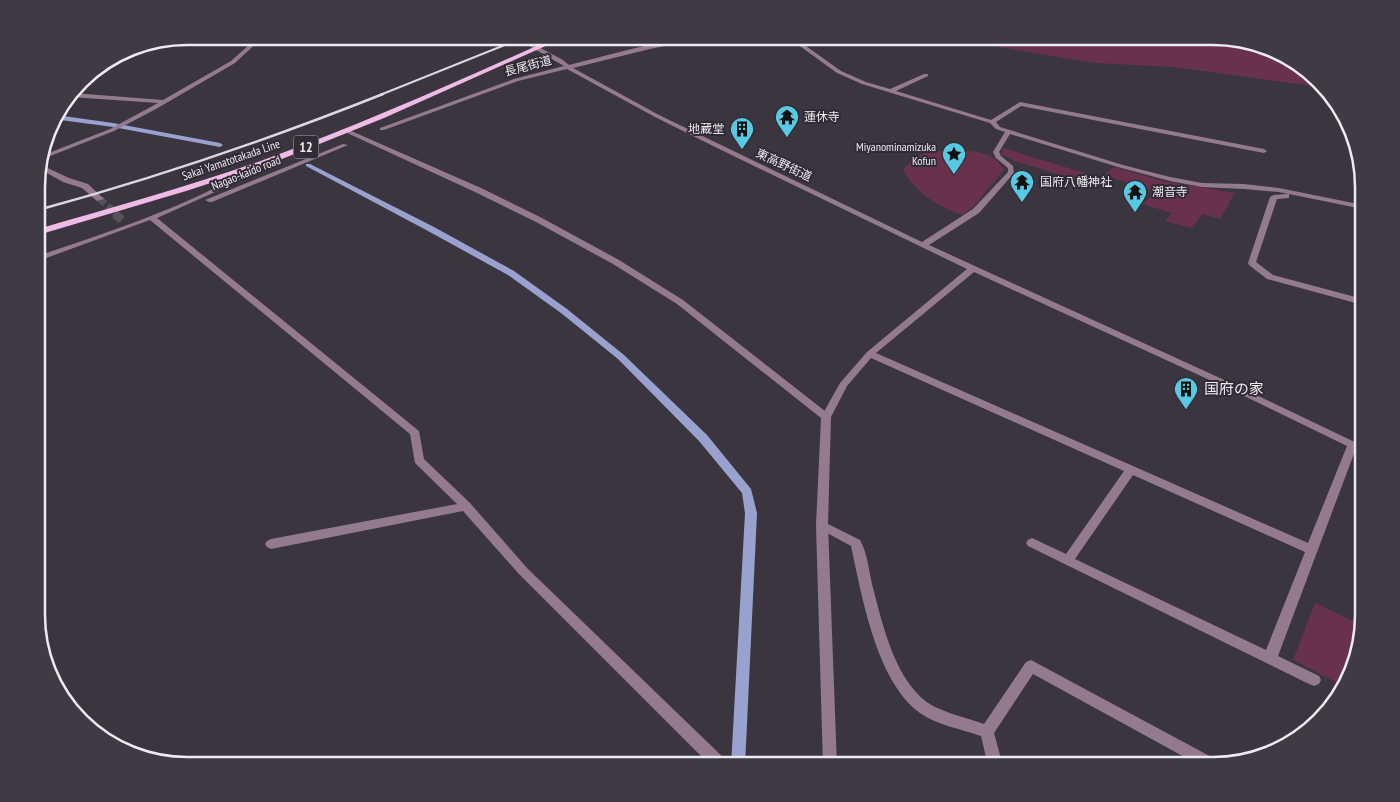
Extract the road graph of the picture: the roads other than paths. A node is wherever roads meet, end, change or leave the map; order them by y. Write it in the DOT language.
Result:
graph roads {
  1 [pos="252,45"];
  2 [pos="531,45"];
  3 [pos="544,45"];
  4 [pos="662,45"];
  5 [pos="801,45"];
  6 [pos="537,48"];
  7 [pos="568,67"];
  8 [pos="926,75"];
  9 [pos="891,91"];
  10 [pos="79,96"];
  11 [pos="165,102"];
  12 [pos="992,122"];
  13 [pos="382,129"];
  14 [pos="348,131"];
  15 [pos="1009,131"];
  16 [pos="345,145"];
  17 [pos="1264,151"];
  18 [pos="49,155"];
  19 [pos="267,162"];
  20 [pos="46,170"];
  21 [pos="1305,194"];
  22 [pos="100,199"];
  23 [pos="1355,204"];
  24 [pos="122,220"];
  25 [pos="154,220"];
  26 [pos="129,227"];
  27 [pos="45,230"];
  28 [pos="924,244"];
  29 [pos="45,257"];
  30 [pos="973,269"];
  31 [pos="1355,300"];
  32 [pos="870,354"];
  33 [pos="826,417"];
  34 [pos="1355,447"];
  35 [pos="1355,455"];
  36 [pos="1131,469"];
  37 [pos="466,506"];
  38 [pos="822,525"];
  39 [pos="1032,543"];
  40 [pos="271,544"];
  41 [pos="1312,550"];
  42 [pos="1068,560"];
  43 [pos="1270,658"];
  44 [pos="1314,680"];
  45 [pos="987,732"];
  46 [pos="713,757"];
  47 [pos="830,757"];
  48 [pos="994,757"];
  49 [pos="1196,757"];
  1 -- 11 [label="street"];
  2 -- 6 [label="street, 東高野街道"];
  3 -- 6 [label="main road, Sakai Yamatotakada Line / 12"];
  4 -- 7 [label="street, 長尾街道"];
  5 -- 9 [label="street"];
  6 -- 7 [label="street, 東高野街道"];
  6 -- 14 [label="main road, Sakai Yamatotakada Line / 12"];
  7 -- 13 [label="street, 長尾街道"];
  7 -- 28 [label="street, 東高野街道"];
  8 -- 9 [label="street"];
  9 -- 12 [label="street"];
  10 -- 11 [label="street"];
  11 -- 18 [label="street"];
  12 -- 15 [label="street"];
  12 -- 17 [label="street"];
  14 -- 19 [label="main road, Sakai Yamatotakada Line / 12"];
  14 -- 33 [label="street"];
  15 -- 21 [label="street"];
  15 -- 28 [label="street"];
  16 -- 25 [label="street, Nagao-kaido road"];
  19 -- 25 [label="street"];
  19 -- 27 [label="main road, Sakai Yamatotakada Line / 12"];
  20 -- 22 [label="street"];
  21 -- 23 [label="street"];
  21 -- 31 [label="street"];
  24 -- 26 [label="street"];
  25 -- 26 [label="street, Nagao-kaido road"];
  25 -- 37 [label="street"];
  26 -- 29 [label="street, Nagao-kaido road"];
  28 -- 30 [label="street, 東高野街道"];
  30 -- 32 [label="street"];
  30 -- 34 [label="street, 東高野街道"];
  32 -- 33 [label="street"];
  32 -- 36 [label="street"];
  33 -- 38 [label="street"];
  35 -- 41 [label="street"];
  36 -- 41 [label="street"];
  36 -- 42 [label="street"];
  37 -- 40 [label="street"];
  37 -- 46 [label="street"];
  38 -- 45 [label="street"];
  38 -- 47 [label="street"];
  39 -- 42 [label="street"];
  41 -- 43 [label="street"];
  42 -- 43 [label="street"];
  43 -- 44 [label="street"];
  45 -- 48 [label="street"];
  45 -- 49 [label="street"];
}
